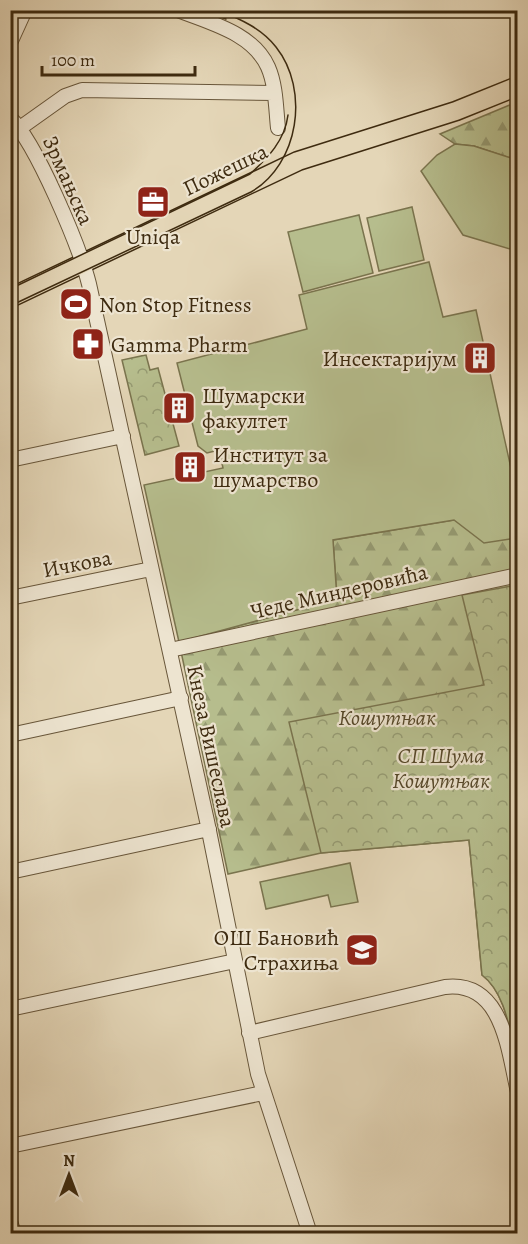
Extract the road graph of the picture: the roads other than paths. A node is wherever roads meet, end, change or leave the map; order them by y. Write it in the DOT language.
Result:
graph roads {
  1 [pos="25,10"];
  2 [pos="178,10"];
  3 [pos="10,43"];
  4 [pos="518,86"];
  5 [pos="274,93"];
  6 [pos="15,123"];
  7 [pos="278,128"];
  8 [pos="83,264"];
  9 [pos="10,298"];
  10 [pos="123,436"];
  11 [pos="10,460"];
  12 [pos="151,569"];
  13 [pos="518,575"];
  14 [pos="10,598"];
  15 [pos="170,650"];
  16 [pos="181,698"];
  17 [pos="10,735"];
  18 [pos="209,829"];
  19 [pos="10,872"];
  20 [pos="235,961"];
  21 [pos="10,1009"];
  22 [pos="249,1033"];
  23 [pos="518,1092"];
  24 [pos="263,1093"];
  25 [pos="10,1146"];
  26 [pos="10,1221"];
  27 [pos="14,1233"];
  28 [pos="310,1233"];
  1 -- 3 [label="street"];
  2 -- 5 [label="street"];
  4 -- 8 [label="main road, Пожешка"];
  5 -- 6 [label="street"];
  5 -- 7 [label="street"];
  6 -- 8 [label="street, Зрмањска"];
  8 -- 9 [label="main road, Пожешка"];
  8 -- 10 [label="street, Кнеза Вишеслава"];
  10 -- 11 [label="street"];
  10 -- 12 [label="street, Кнеза Вишеслава"];
  12 -- 14 [label="street, Ичкова"];
  12 -- 15 [label="street, Кнеза Вишеслава"];
  13 -- 15 [label="street, Чеде Миндеровића"];
  15 -- 16 [label="street, Кнеза Вишеслава"];
  16 -- 17 [label="street"];
  16 -- 18 [label="street, Кнеза Вишеслава"];
  18 -- 19 [label="street"];
  18 -- 20 [label="street, Кнеза Вишеслава"];
  20 -- 21 [label="street"];
  20 -- 22 [label="street, Кнеза Вишеслава"];
  22 -- 23 [label="street"];
  22 -- 24 [label="street, Кнеза Вишеслава"];
  24 -- 25 [label="street"];
  24 -- 28 [label="street, Кнеза Вишеслава"];
  26 -- 27 [label="street"];
}
